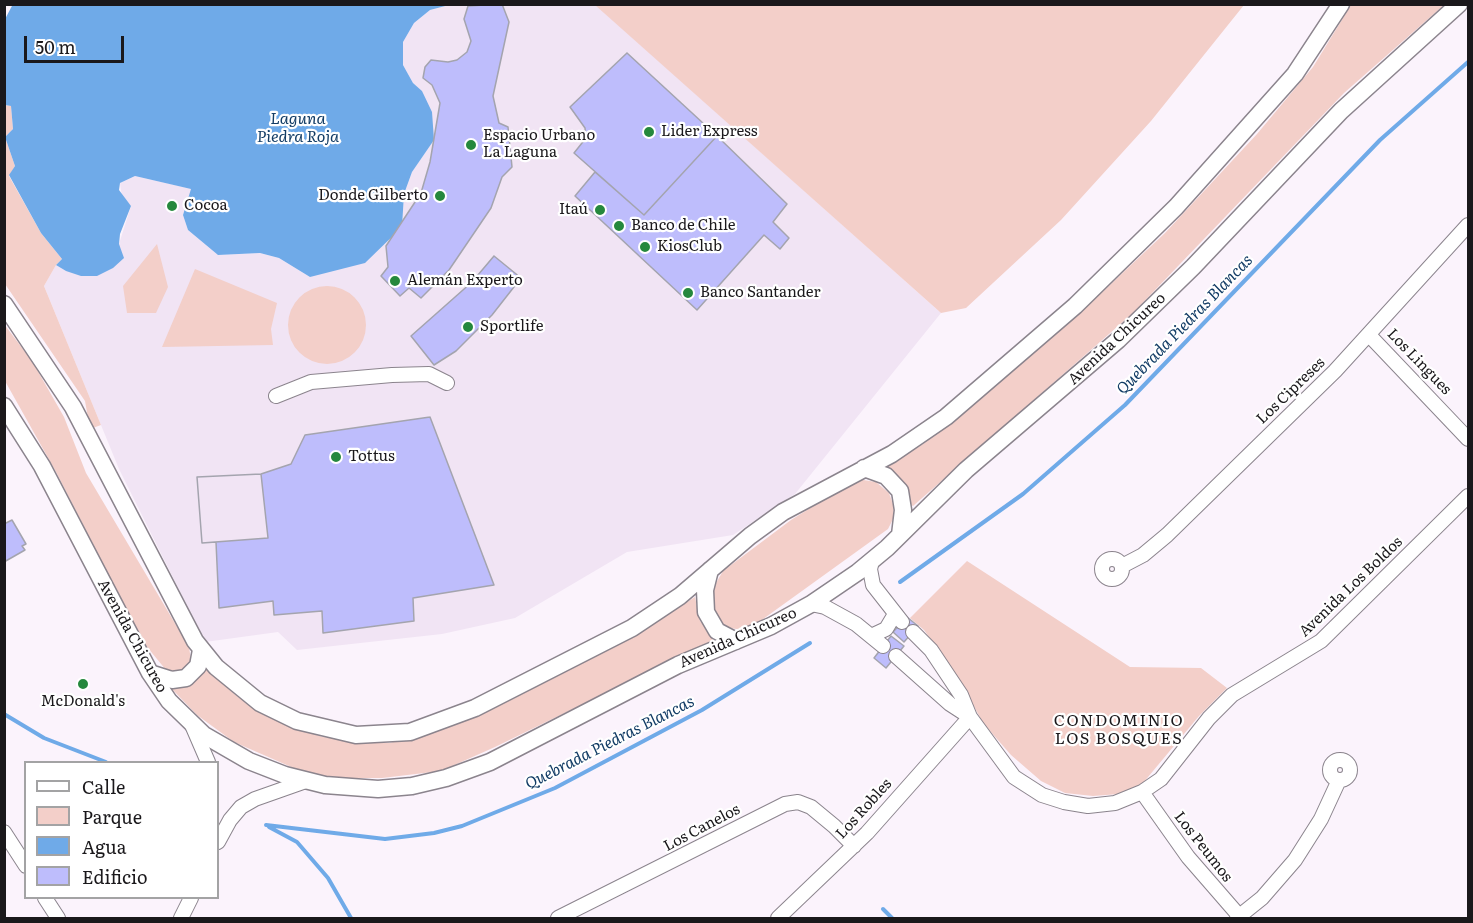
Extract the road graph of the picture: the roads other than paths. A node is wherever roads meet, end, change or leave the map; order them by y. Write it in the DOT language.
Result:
graph roads {
  1 [pos="1341,4"];
  2 [pos="1459,4"];
  3 [pos="1468,225"];
  4 [pos="4,304"];
  5 [pos="1370,335"];
  6 [pos="447,383"];
  7 [pos="276,396"];
  8 [pos="4,406"];
  9 [pos="1468,439"];
  10 [pos="864,468"];
  11 [pos="1468,496"];
  12 [pos="900,535"];
  13 [pos="872,561"];
  14 [pos="1122,566"];
  15 [pos="711,569"];
  16 [pos="811,604"];
  17 [pos="913,632"];
  18 [pos="872,636"];
  19 [pos="736,641"];
  20 [pos="884,646"];
  21 [pos="201,650"];
  22 [pos="896,656"];
  23 [pos="150,673"];
  24 [pos="970,717"];
  25 [pos="191,723"];
  26 [pos="208,761"];
  27 [pos="1339,780"];
  28 [pos="306,781"];
  29 [pos="1142,792"];
  30 [pos="4,832"];
  31 [pos="219,840"];
  32 [pos="854,846"];
  33 [pos="24,863"];
  34 [pos="46,899"];
  35 [pos="58,918"];
  36 [pos="558,918"];
  37 [pos="778,918"];
  38 [pos="1239,918"];
  1 -- 10 [label="main road"];
  2 -- 12 [label="main road, Avenida Chicureo"];
  3 -- 5 [label="street, Los Cipreses"];
  4 -- 21 [label="main road"];
  5 -- 9 [label="street, Los Lingues"];
  5 -- 14 [label="street, Los Cipreses"];
  6 -- 7 [label="street"];
  8 -- 23 [label="main road, Avenida Chicureo"];
  10 -- 12 [label="main road"];
  10 -- 15 [label="main road"];
  11 -- 29 [label="street, Avenida Los Boldos"];
  12 -- 13 [label="main road, Avenida Chicureo"];
  13 -- 16 [label="main road, Avenida Chicureo"];
  13 -- 18 [label="street"];
  15 -- 19 [label="main road"];
  15 -- 21 [label="main road"];
  16 -- 18 [label="street"];
  16 -- 19 [label="main road, Avenida Chicureo"];
  17 -- 24 [label="street, Avenida Los Boldos"];
  18 -- 20 [label="street"];
  19 -- 28 [label="main road, Avenida Chicureo"];
  21 -- 23 [label="main road"];
  22 -- 24 [label="street, Avenida Los Boldos"];
  23 -- 25 [label="main road, Avenida Chicureo"];
  24 -- 29 [label="street, Avenida Los Boldos"];
  24 -- 32 [label="street, Los Robles"];
  25 -- 26 [label="street"];
  25 -- 28 [label="main road, Avenida Chicureo"];
  27 -- 38 [label="street"];
  28 -- 31 [label="street"];
  29 -- 38 [label="street, Los Peumos"];
  30 -- 33 [label="street"];
  32 -- 36 [label="street, Los Canelos"];
  32 -- 37 [label="street, Los Robles"];
  34 -- 35 [label="street"];
}
